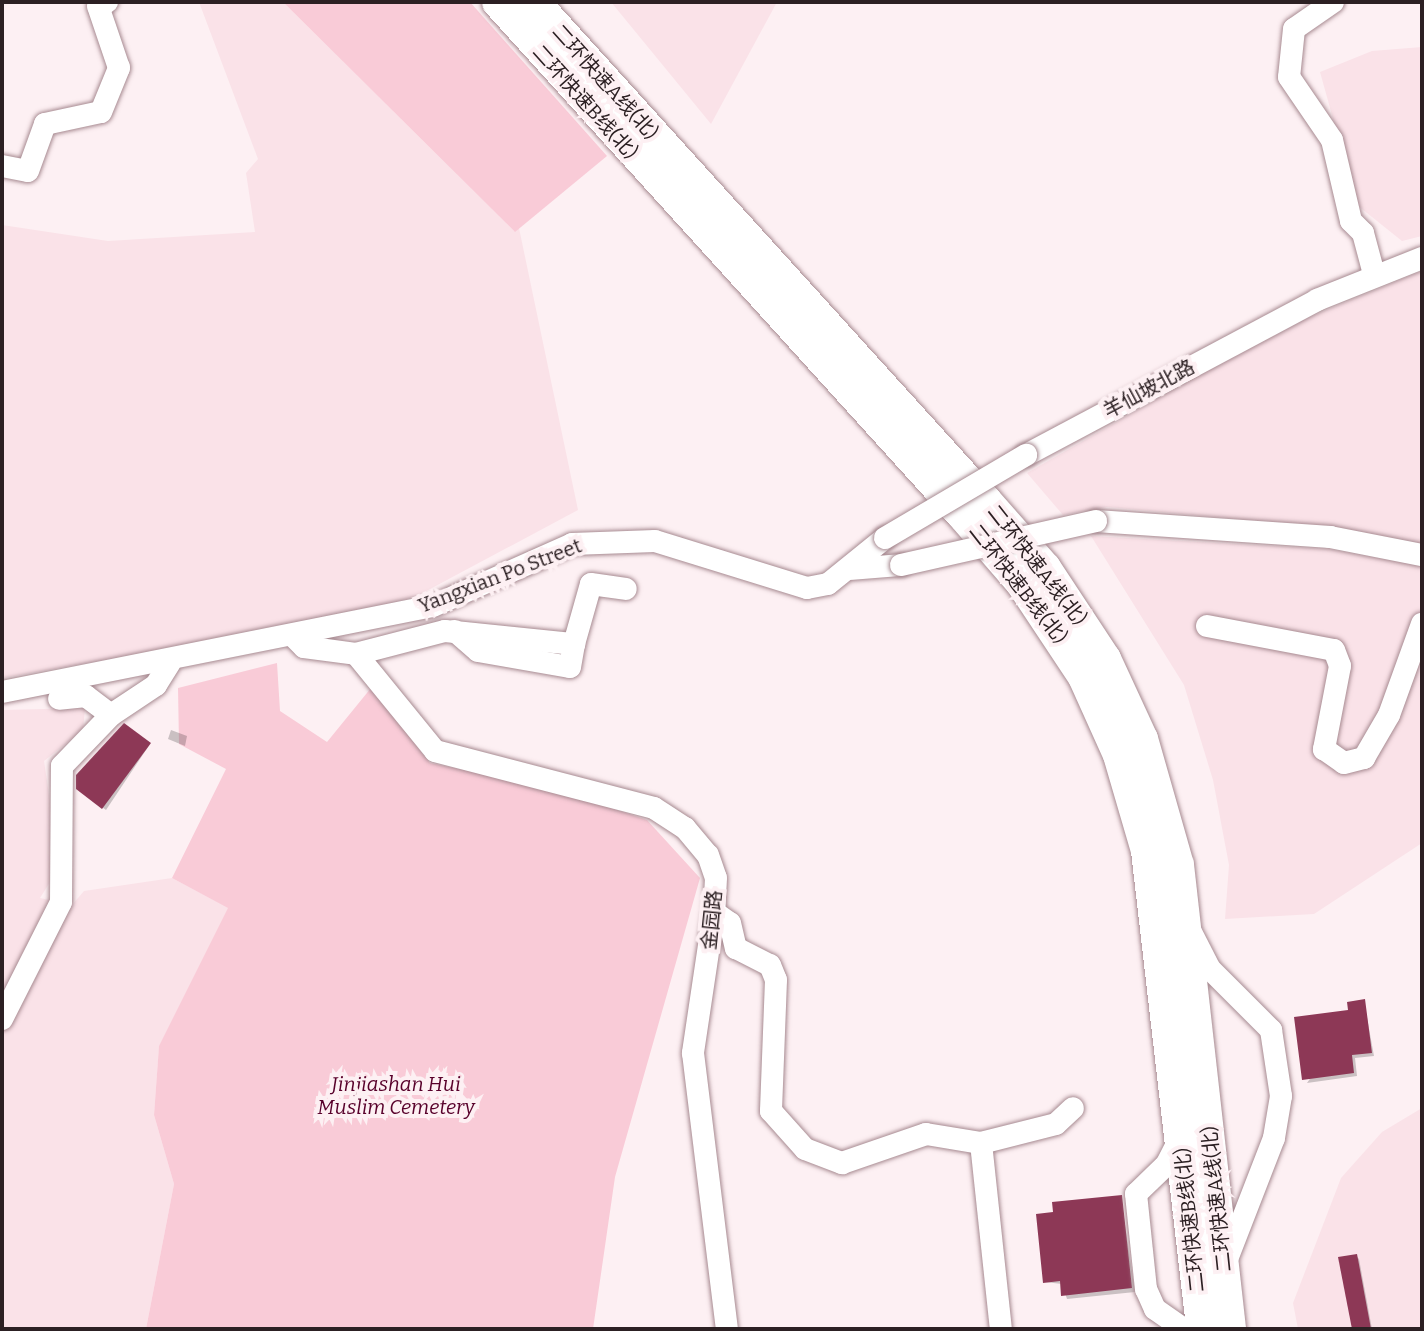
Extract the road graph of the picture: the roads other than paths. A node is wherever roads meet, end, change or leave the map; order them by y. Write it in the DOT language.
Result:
graph roads {
  1 [pos="107,2"];
  2 [pos="498,2"];
  3 [pos="534,2"];
  4 [pos="1333,2"];
  5 [pos="2,166"];
  6 [pos="1422,258"];
  7 [pos="1374,274"];
  8 [pos="885,538"];
  9 [pos="1422,555"];
  10 [pos="851,569"];
  11 [pos="626,589"];
  12 [pos="1422,624"];
  13 [pos="1207,626"];
  14 [pos="294,637"];
  15 [pos="356,654"];
  16 [pos="170,663"];
  17 [pos="33,688"];
  18 [pos="2,692"];
  19 [pos="111,715"];
  20 [pos="714,912"];
  21 [pos="1187,925"];
  22 [pos="10,991"];
  23 [pos="2,1019"];
  24 [pos="1073,1108"];
  25 [pos="1181,1127"];
  26 [pos="981,1143"];
  27 [pos="1224,1272"];
  28 [pos="727,1329"];
  29 [pos="1001,1329"];
  30 [pos="1184,1329"];
  31 [pos="1202,1329"];
  32 [pos="1230,1329"];
  1 -- 5 [label="street"];
  2 -- 25 [label="highway, 二环快速B线(北)"];
  3 -- 21 [label="highway, 二环快速A线(北)"];
  4 -- 7 [label="street"];
  6 -- 7 [label="street, 羊仙坡北路"];
  7 -- 8 [label="street, 羊仙坡北路, bridge"];
  8 -- 10 [label="street, Yangxian Po Street"];
  9 -- 10 [label="street, bridge"];
  10 -- 14 [label="street, Yangxian Po Street"];
  11 -- 15 [label="street"];
  12 -- 13 [label="street"];
  14 -- 15 [label="street"];
  14 -- 16 [label="street, Yangxian Po Street"];
  15 -- 20 [label="street, 金园路"];
  16 -- 17 [label="street, Yangxian Po Street"];
  16 -- 19 [label="street"];
  17 -- 18 [label="street, Yangxian Po Street"];
  17 -- 19 [label="street"];
  19 -- 22 [label="street"];
  20 -- 26 [label="street"];
  20 -- 28 [label="street, 金园路"];
  21 -- 27 [label="highway, 二环快速A线(北)"];
  21 -- 27 [label="street"];
  22 -- 23 [label="street"];
  24 -- 26 [label="street"];
  25 -- 30 [label="street"];
  25 -- 31 [label="highway, 二环快速B线(北)"];
  26 -- 29 [label="street"];
  27 -- 32 [label="highway, 二环快速A线(北)"];
}
